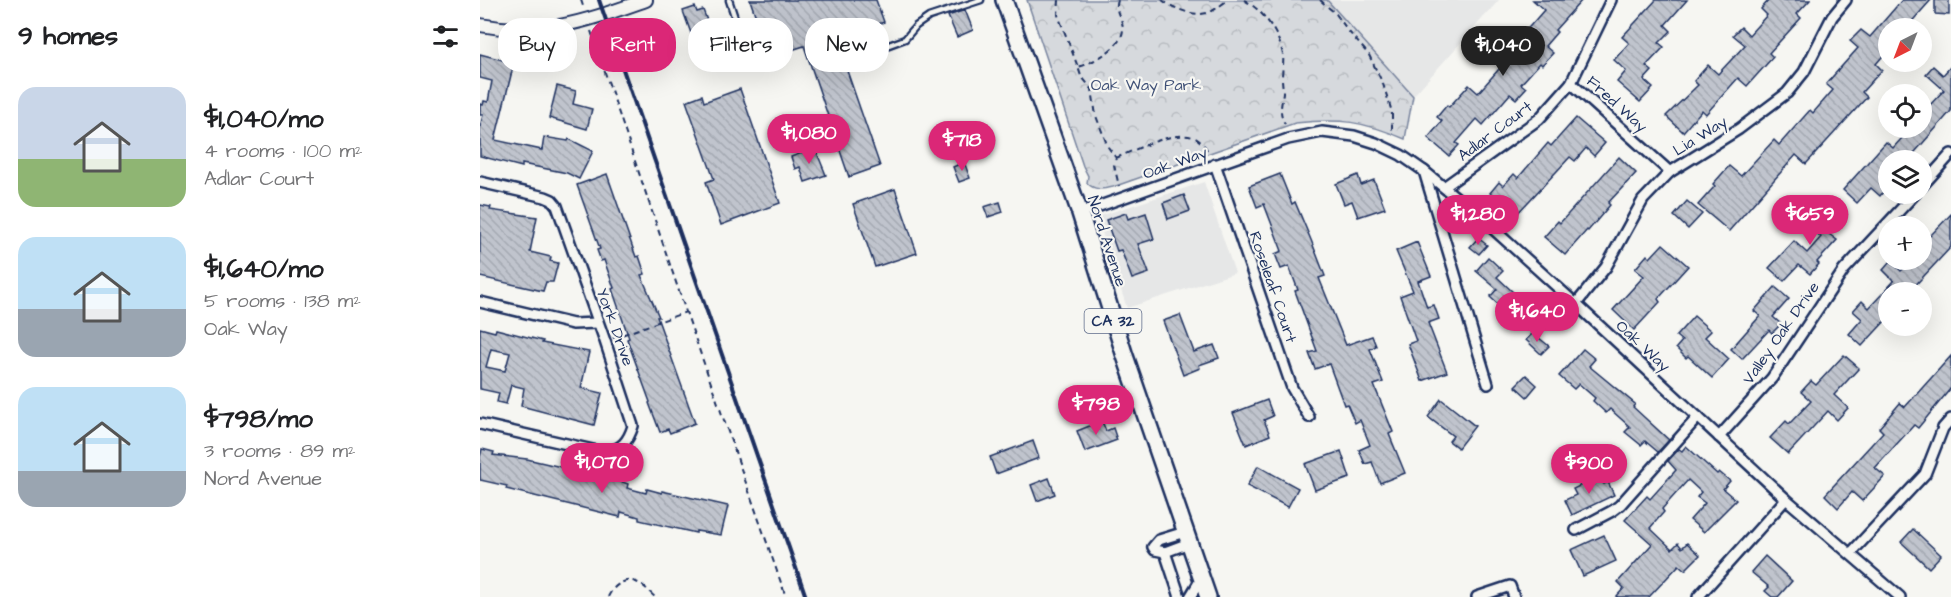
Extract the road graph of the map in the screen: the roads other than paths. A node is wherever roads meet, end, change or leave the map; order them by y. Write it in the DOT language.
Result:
graph roads {
  1 [pos="729,0"];
  2 [pos="981,0"];
  3 [pos="1004,0"];
  4 [pos="1611,0"];
  5 [pos="1846,0"];
  6 [pos="642,1"];
  7 [pos="735,18"];
  8 [pos="480,25"];
  9 [pos="889,45"];
  10 [pos="1571,83"];
  11 [pos="1951,154"];
  12 [pos="1215,164"];
  13 [pos="1424,171"];
  14 [pos="1670,171"];
  15 [pos="1932,175"];
  16 [pos="480,182"];
  17 [pos="1444,187"];
  18 [pos="1906,204"];
  19 [pos="1080,213"];
  20 [pos="480,302"];
  21 [pos="1576,304"];
  22 [pos="597,323"];
  23 [pos="1488,384"];
  24 [pos="1309,417"];
  25 [pos="1698,417"];
  26 [pos="1951,419"];
  27 [pos="480,424"];
  28 [pos="1719,437"];
  29 [pos="1786,499"];
  30 [pos="1575,530"];
  31 [pos="1187,538"];
  32 [pos="1851,554"];
  33 [pos="1202,579"];
  34 [pos="1180,597"];
  35 [pos="1190,597"];
  36 [pos="1208,597"];
  37 [pos="1477,597"];
  38 [pos="1514,597"];
  39 [pos="1698,597"];
  40 [pos="1900,597"];
  1 -- 7 [label="lane"];
  2 -- 9 [label="lane"];
  3 -- 19 [label="main road, Nord Avenue / CA 32"];
  4 -- 10 [label="street, Adlar Court"];
  5 -- 14 [label="street, Lia Way"];
  6 -- 8 [label="street"];
  10 -- 14 [label="street, Fred Way"];
  10 -- 17 [label="street, Adlar Court"];
  11 -- 15 [label="street"];
  12 -- 13 [label="street, Oak Way"];
  12 -- 19 [label="street, Oak Way"];
  12 -- 24 [label="street, Roseleaf Court"];
  13 -- 17 [label="street, Oak Way"];
  13 -- 23 [label="street"];
  14 -- 21 [label="street, Lia Way"];
  16 -- 22 [label="street, York Drive"];
  17 -- 21 [label="street, Oak Way"];
  18 -- 28 [label="street, Valley Oak Drive"];
  19 -- 31 [label="main road, Nord Avenue / CA 32"];
  20 -- 22 [label="street"];
  21 -- 25 [label="street, Oak Way"];
  22 -- 27 [label="street, York Drive"];
  25 -- 28 [label="street, Oak Way"];
  25 -- 30 [label="street"];
  26 -- 32 [label="street"];
  28 -- 29 [label="street, Oak Way"];
  29 -- 32 [label="street, Oak Way"];
  29 -- 39 [label="street"];
  31 -- 33 [label="main road, Nord Avenue / CA 32"];
  31 -- 34 [label="street"];
  32 -- 40 [label="street, Oak Way"];
  33 -- 35 [label="street"];
  33 -- 36 [label="main road, Nord Avenue / CA 32"];
  37 -- 38 [label="street"];
}
